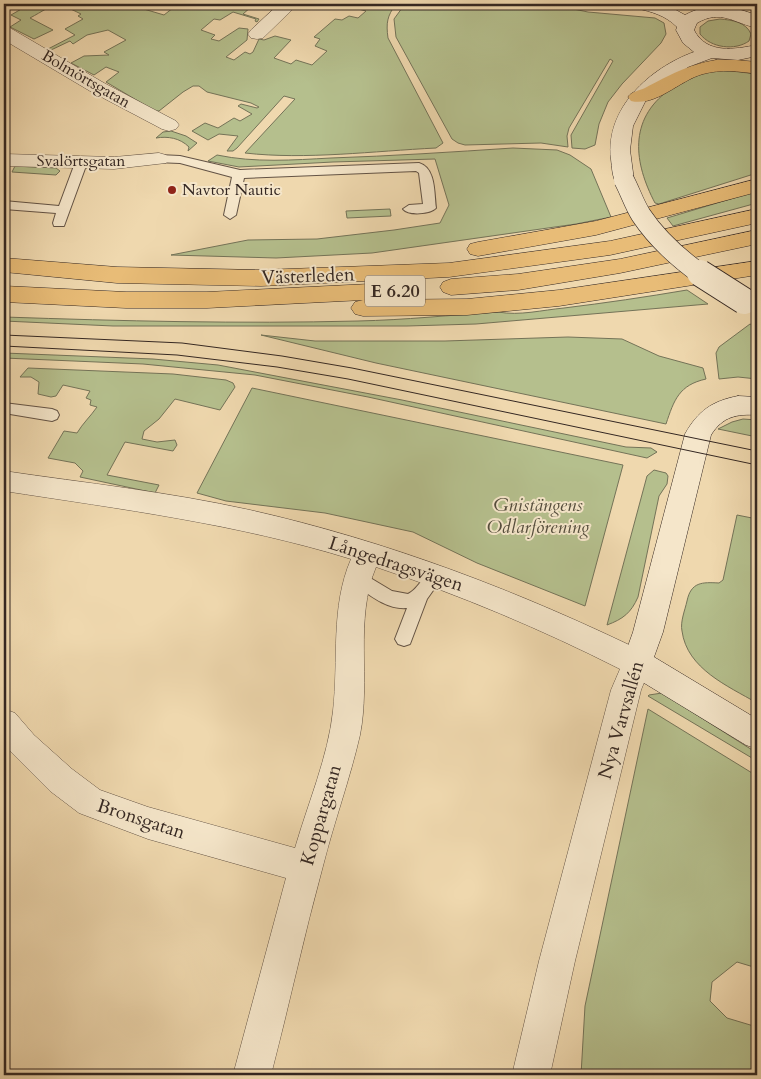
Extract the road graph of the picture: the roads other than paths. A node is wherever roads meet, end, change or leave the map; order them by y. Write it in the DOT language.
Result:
graph roads {
  1 [pos="289,4"];
  2 [pos="642,4"];
  3 [pos="702,4"];
  4 [pos="757,7"];
  5 [pos="723,12"];
  6 [pos="757,22"];
  7 [pos="685,27"];
  8 [pos="4,32"];
  9 [pos="257,34"];
  10 [pos="711,52"];
  11 [pos="752,54"];
  12 [pos="757,68"];
  13 [pos="638,97"];
  14 [pos="169,125"];
  15 [pos="159,159"];
  16 [pos="4,160"];
  17 [pos="81,162"];
  18 [pos="239,174"];
  19 [pos="757,185"];
  20 [pos="4,205"];
  21 [pos="409,209"];
  22 [pos="230,215"];
  23 [pos="757,216"];
  24 [pos="757,237"];
  25 [pos="4,265"];
  26 [pos="757,268"];
  27 [pos="344,275"];
  28 [pos="4,294"];
  29 [pos="126,300"];
  30 [pos="750,304"];
  31 [pos="757,406"];
  32 [pos="4,408"];
  33 [pos="52,415"];
  34 [pos="4,481"];
  35 [pos="362,565"];
  36 [pos="428,586"];
  37 [pos="404,639"];
  38 [pos="637,663"];
  39 [pos="4,723"];
  40 [pos="757,735"];
  41 [pos="305,867"];
  42 [pos="252,1075"];
  43 [pos="531,1075"];
  1 -- 9 [label="street"];
  2 -- 7 [label="street"];
  3 -- 5 [label="street"];
  4 -- 5 [label="street"];
  5 -- 6 [label="street"];
  5 -- 7 [label="street"];
  7 -- 10 [label="street"];
  7 -- 13 [label="street"];
  8 -- 14 [label="street, Bolmörtsgatan"];
  10 -- 11 [label="street"];
  10 -- 13 [label="street"];
  12 -- 13 [label="highway"];
  13 -- 30 [label="street, bridge"];
  15 -- 17 [label="street, Svalörtsgatan"];
  15 -- 18 [label="lane"];
  16 -- 17 [label="street, Svalörtsgatan"];
  17 -- 20 [label="lane"];
  18 -- 21 [label="lane"];
  18 -- 22 [label="lane"];
  19 -- 27 [label="highway"];
  23 -- 27 [label="highway, Västerleden / E 6.20"];
  24 -- 29 [label="highway, Västerleden / E 6.20"];
  25 -- 27 [label="highway, Västerleden / E 6.20"];
  26 -- 29 [label="highway"];
  28 -- 29 [label="highway, Västerleden / E 6.20"];
  31 -- 38 [label="street, Nya Varvsallén"];
  32 -- 33 [label="lane"];
  34 -- 35 [label="street, Långedragsvägen"];
  35 -- 36 [label="street, Långedragsvägen"];
  35 -- 36 [label="lane"];
  35 -- 41 [label="street, Koppargatan"];
  36 -- 37 [label="lane"];
  36 -- 38 [label="street, Långedragsvägen"];
  38 -- 40 [label="street, Långedragsvägen"];
  38 -- 43 [label="street, Nya Varvsallén"];
  39 -- 41 [label="street, Bronsgatan"];
  41 -- 42 [label="street, Koppargatan"];
}
